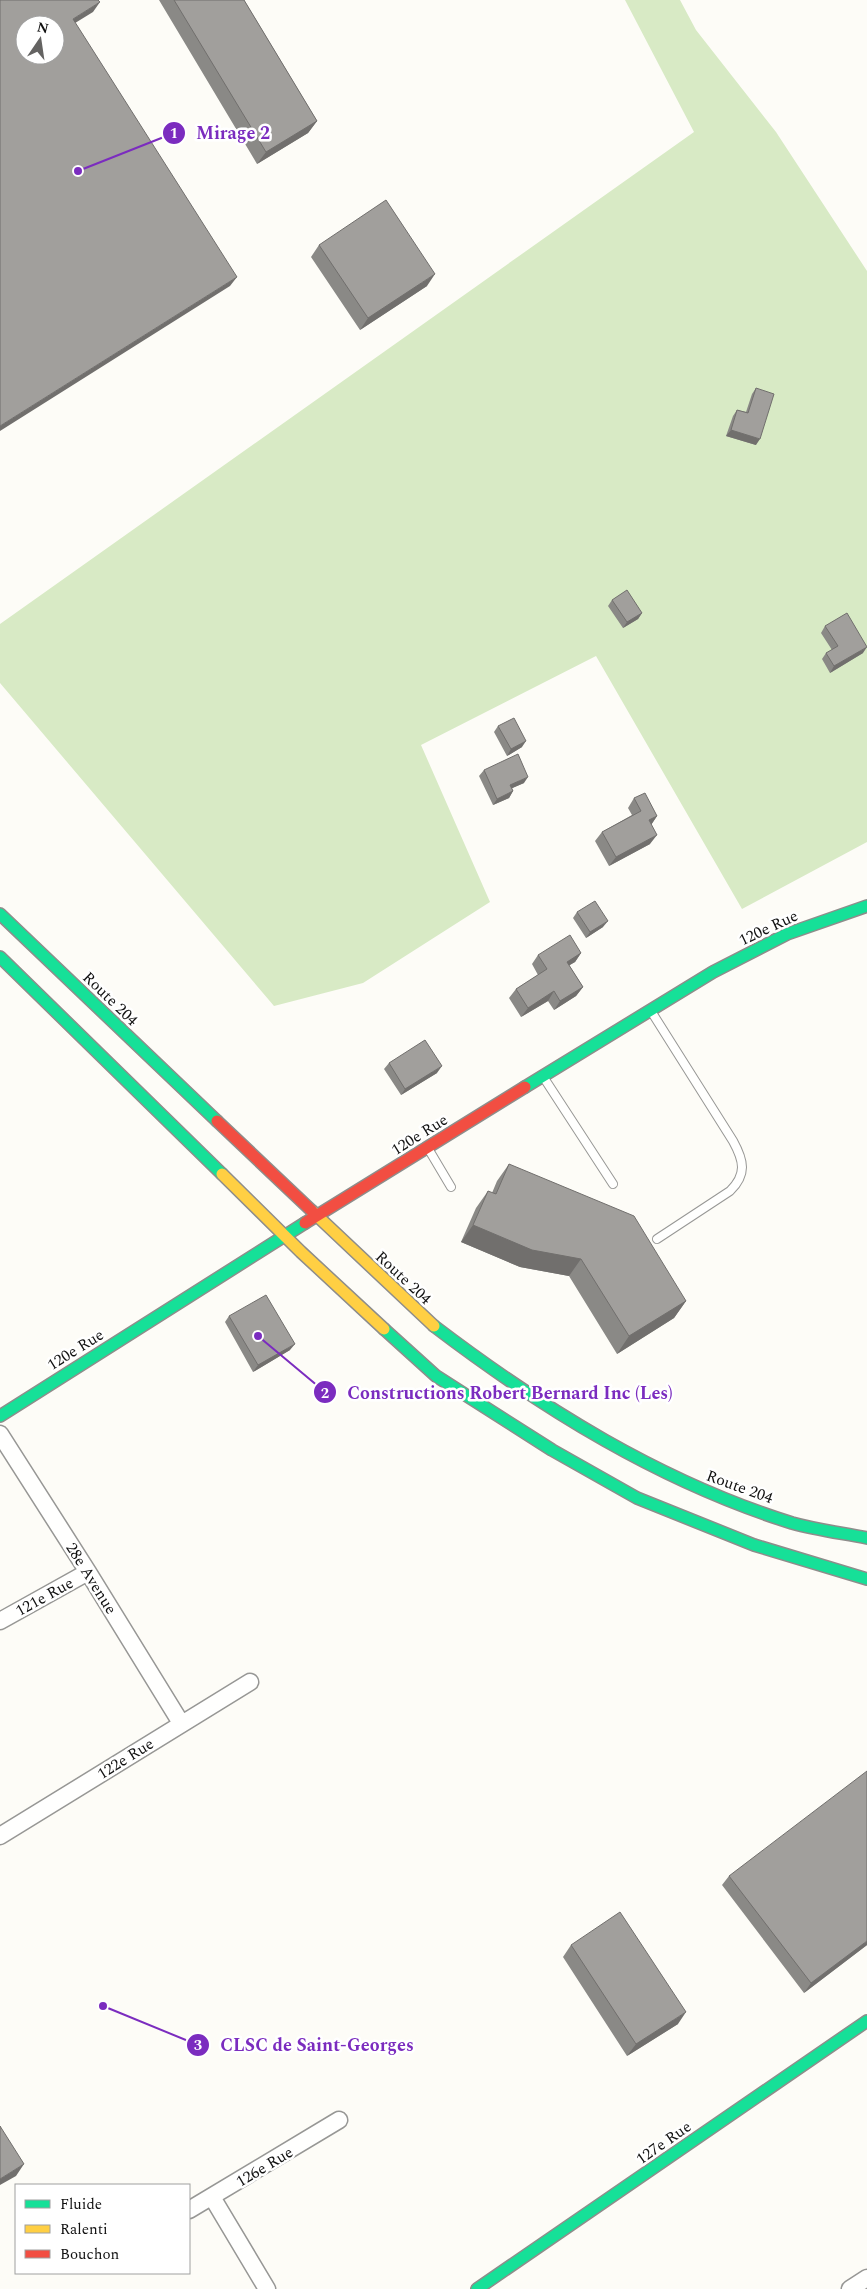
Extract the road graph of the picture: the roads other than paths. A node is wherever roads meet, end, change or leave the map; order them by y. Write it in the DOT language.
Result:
graph roads {
  1 [pos="867,906"];
  2 [pos="0,914"];
  3 [pos="0,957"];
  4 [pos="650,1009"];
  5 [pos="543,1076"];
  6 [pos="428,1148"];
  7 [pos="613,1184"];
  8 [pos="451,1187"];
  9 [pos="316,1216"];
  10 [pos="286,1235"];
  11 [pos="656,1239"];
  12 [pos="0,1416"];
  13 [pos="0,1434"];
  14 [pos="867,1538"];
  15 [pos="88,1572"];
  16 [pos="867,1579"];
  17 [pos="0,1621"];
  18 [pos="250,1682"];
  19 [pos="181,1723"];
  20 [pos="0,1836"];
  21 [pos="867,2021"];
  22 [pos="339,2120"];
  23 [pos="212,2197"];
  24 [pos="190,2209"];
  25 [pos="867,2278"];
  26 [pos="267,2289"];
  27 [pos="477,2289"];
  28 [pos="850,2289"];
  1 -- 4 [label="main road, 120e Rue"];
  2 -- 9 [label="main road, Route 204"];
  3 -- 10 [label="main road"];
  4 -- 5 [label="main road, 120e Rue"];
  4 -- 11 [label="lane"];
  5 -- 6 [label="main road, 120e Rue"];
  5 -- 7 [label="lane"];
  6 -- 8 [label="lane"];
  6 -- 9 [label="main road, 120e Rue"];
  9 -- 10 [label="main road, 120e Rue"];
  9 -- 14 [label="main road, Route 204"];
  10 -- 12 [label="main road, 120e Rue"];
  10 -- 16 [label="main road"];
  13 -- 15 [label="street, 28e Avenue"];
  15 -- 17 [label="street, 121e Rue"];
  15 -- 19 [label="street, 28e Avenue"];
  18 -- 19 [label="street, 122e Rue"];
  19 -- 20 [label="street, 122e Rue"];
  21 -- 27 [label="main road, 127e Rue"];
  22 -- 23 [label="street, 126e Rue"];
  23 -- 24 [label="street, 126e Rue"];
  23 -- 26 [label="street"];
  25 -- 28 [label="street"];
}
